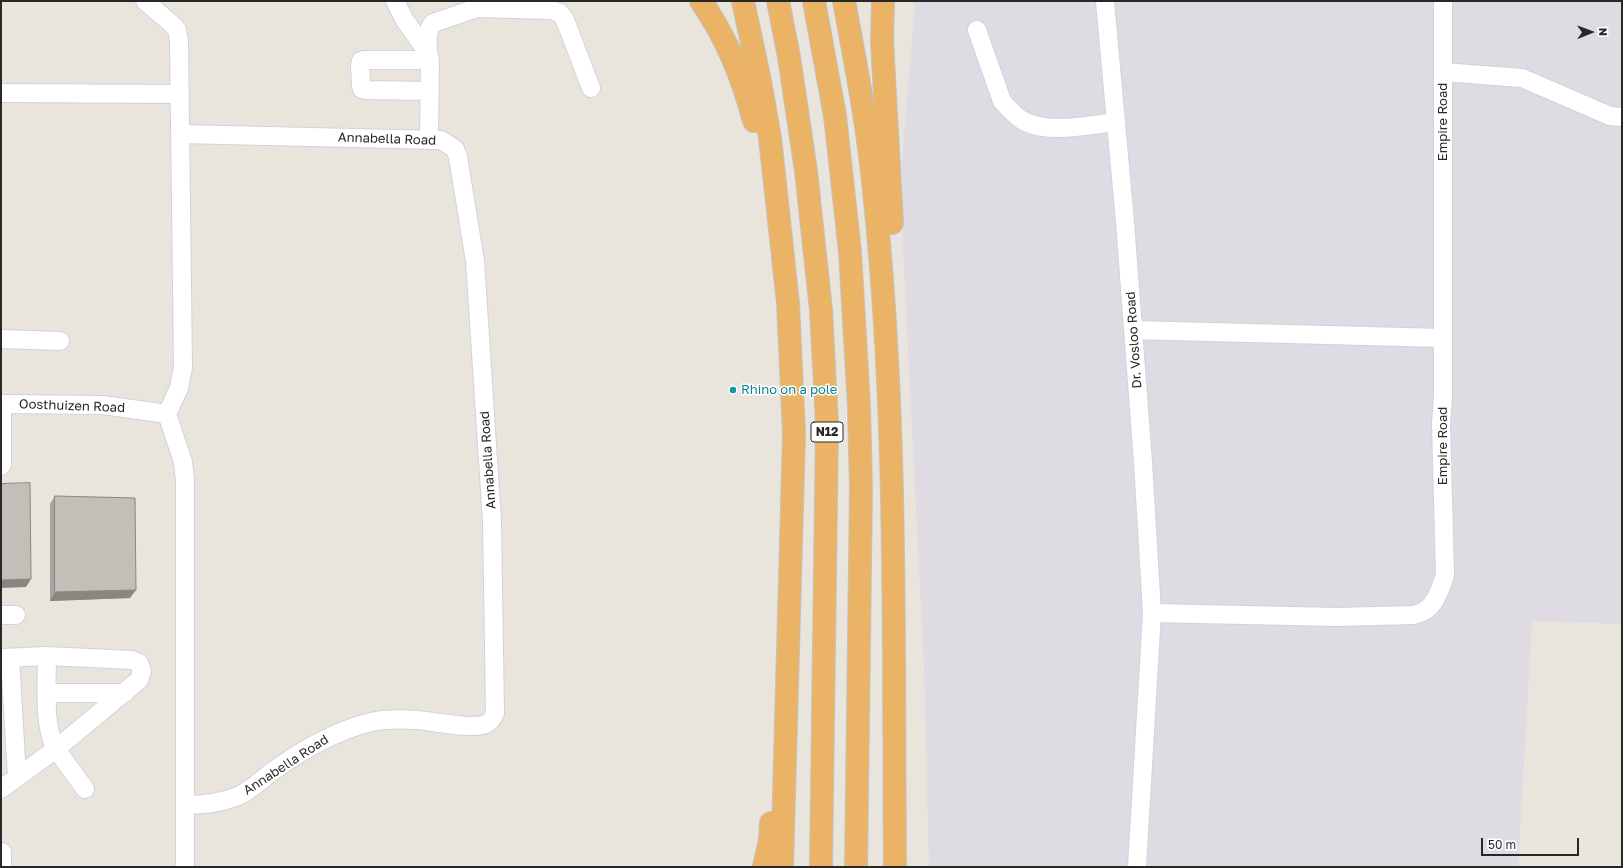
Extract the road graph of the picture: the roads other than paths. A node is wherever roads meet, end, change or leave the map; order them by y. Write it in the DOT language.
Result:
graph roads {
  1 [pos="145,1"];
  2 [pos="395,1"];
  3 [pos="701,1"];
  4 [pos="743,1"];
  5 [pos="778,1"];
  6 [pos="814,1"];
  7 [pos="844,1"];
  8 [pos="883,1"];
  9 [pos="1105,1"];
  10 [pos="1443,1"];
  11 [pos="977,30"];
  12 [pos="429,56"];
  13 [pos="1443,72"];
  14 [pos="592,88"];
  15 [pos="430,91"];
  16 [pos="1,93"];
  17 [pos="179,94"];
  18 [pos="1622,117"];
  19 [pos="1116,122"];
  20 [pos="180,134"];
  21 [pos="429,140"];
  22 [pos="788,303"];
  23 [pos="1133,330"];
  24 [pos="1443,338"];
  25 [pos="1,339"];
  26 [pos="60,341"];
  27 [pos="1,404"];
  28 [pos="167,414"];
  29 [pos="1,454"];
  30 [pos="892,479"];
  31 [pos="1152,613"];
  32 [pos="47,656"];
  33 [pos="6,658"];
  34 [pos="787,668"];
  35 [pos="48,693"];
  36 [pos="125,693"];
  37 [pos="56,748"];
  38 [pos="17,777"];
  39 [pos="1,789"];
  40 [pos="85,789"];
  41 [pos="185,806"];
  42 [pos="185,867"];
  43 [pos="764,867"];
  44 [pos="782,867"];
  45 [pos="821,867"];
  46 [pos="856,867"];
  47 [pos="895,867"];
  48 [pos="1137,867"];
  1 -- 17 [label="street"];
  2 -- 12 [label="street"];
  3 -- 22 [label="highway"];
  4 -- 22 [label="highway"];
  5 -- 45 [label="highway, N12"];
  6 -- 46 [label="highway, N12"];
  7 -- 30 [label="highway"];
  8 -- 30 [label="highway"];
  9 -- 19 [label="street, Dr. Vosloo Road"];
  10 -- 13 [label="street, Empire Road"];
  11 -- 19 [label="street"];
  12 -- 14 [label="street"];
  12 -- 15 [label="street"];
  12 -- 15 [label="street"];
  13 -- 18 [label="street"];
  13 -- 24 [label="street, Empire Road"];
  15 -- 21 [label="street"];
  16 -- 17 [label="street"];
  17 -- 20 [label="street"];
  19 -- 23 [label="street, Dr. Vosloo Road"];
  20 -- 21 [label="street, Annabella Road"];
  20 -- 28 [label="street"];
  21 -- 41 [label="street, Annabella Road"];
  22 -- 34 [label="highway"];
  23 -- 24 [label="street"];
  23 -- 31 [label="street, Dr. Vosloo Road"];
  24 -- 31 [label="street, Empire Road"];
  25 -- 26 [label="street"];
  27 -- 28 [label="street, Oosthuizen Road"];
  27 -- 29 [label="street"];
  28 -- 41 [label="street"];
  30 -- 47 [label="highway"];
  31 -- 48 [label="street, Dr. Vosloo Road"];
  32 -- 33 [label="street"];
  32 -- 35 [label="street"];
  32 -- 36 [label="street"];
  33 -- 38 [label="street"];
  34 -- 43 [label="highway"];
  34 -- 44 [label="highway"];
  35 -- 36 [label="street"];
  35 -- 37 [label="street"];
  36 -- 37 [label="street"];
  37 -- 38 [label="street"];
  37 -- 40 [label="street"];
  38 -- 39 [label="street"];
  41 -- 42 [label="street"];
}
